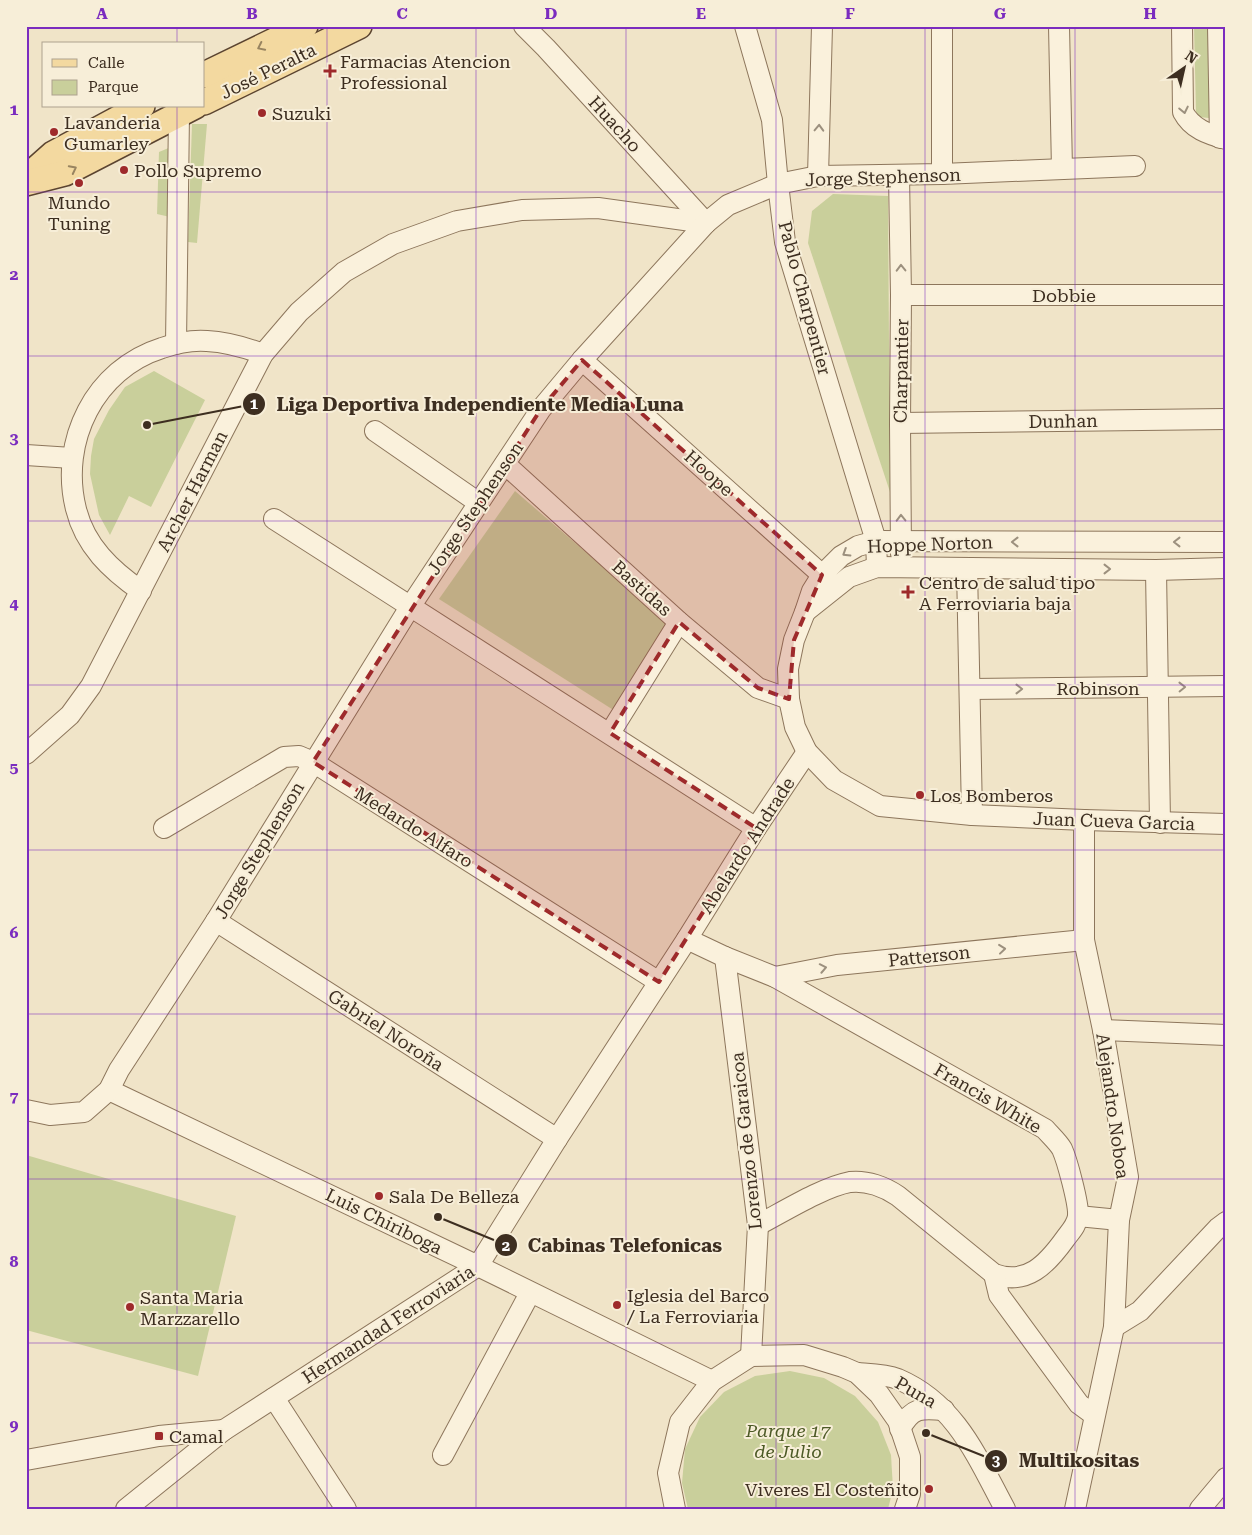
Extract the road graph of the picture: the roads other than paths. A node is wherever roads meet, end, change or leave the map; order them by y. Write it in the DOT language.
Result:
graph roads {
  1 [pos="305,26"];
  2 [pos="359,26"];
  3 [pos="524,26"];
  4 [pos="746,26"];
  5 [pos="822,26"];
  6 [pos="942,26"];
  7 [pos="1059,26"];
  8 [pos="1182,26"];
  9 [pos="1218,26"];
  10 [pos="205,75"];
  11 [pos="205,102"];
  12 [pos="138,108"];
  13 [pos="184,109"];
  14 [pos="1223,138"];
  15 [pos="1135,166"];
  16 [pos="1062,169"];
  17 [pos="942,174"];
  18 [pos="899,175"];
  19 [pos="818,176"];
  20 [pos="26,178"];
  21 [pos="26,183"];
  22 [pos="778,184"];
  23 [pos="706,223"];
  24 [pos="901,295"];
  25 [pos="1226,295"];
  26 [pos="176,344"];
  27 [pos="263,354"];
  28 [pos="582,360"];
  29 [pos="1226,419"];
  30 [pos="900,423"];
  31 [pos="375,431"];
  32 [pos="26,454"];
  33 [pos="72,458"];
  34 [pos="505,464"];
  35 [pos="478,503"];
  36 [pos="274,519"];
  37 [pos="876,541"];
  38 [pos="902,541"];
  39 [pos="1226,542"];
  40 [pos="901,566"];
  41 [pos="877,567"];
  42 [pos="967,568"];
  43 [pos="1226,568"];
  44 [pos="1156,570"];
  45 [pos="828,581"];
  46 [pos="141,591"];
  47 [pos="410,607"];
  48 [pos="805,612"];
  49 [pos="679,622"];
  50 [pos="1226,686"];
  51 [pos="1158,688"];
  52 [pos="970,689"];
  53 [pos="789,699"];
  54 [pos="610,733"];
  55 [pos="807,752"];
  56 [pos="26,754"];
  57 [pos="313,762"];
  58 [pos="972,815"];
  59 [pos="1084,820"];
  60 [pos="1160,823"];
  61 [pos="1226,824"];
  62 [pos="164,828"];
  63 [pos="756,828"];
  64 [pos="216,921"];
  65 [pos="687,939"];
  66 [pos="1084,940"];
  67 [pos="726,957"];
  68 [pos="775,977"];
  69 [pos="659,982"];
  70 [pos="1102,1030"];
  71 [pos="1226,1035"];
  72 [pos="109,1090"];
  73 [pos="26,1110"];
  74 [pos="557,1139"];
  75 [pos="1078,1216"];
  76 [pos="1119,1220"];
  77 [pos="1226,1222"];
  78 [pos="758,1225"];
  79 [pos="478,1266"];
  80 [pos="994,1274"];
  81 [pos="530,1293"];
  82 [pos="1114,1327"];
  83 [pos="752,1356"];
  84 [pos="857,1373"];
  85 [pos="712,1381"];
  86 [pos="274,1398"];
  87 [pos="944,1410"];
  88 [pos="1094,1415"];
  89 [pos="900,1428"];
  90 [pos="224,1430"];
  91 [pos="443,1455"];
  92 [pos="26,1460"];
  93 [pos="1226,1478"];
  94 [pos="330,1500"];
  95 [pos="126,1509"];
  96 [pos="346,1509"];
  97 [pos="675,1509"];
  98 [pos="905,1509"];
  99 [pos="1005,1509"];
  100 [pos="1075,1509"];
  101 [pos="1200,1509"];
  1 -- 10 [label="main road, José Peralta, one-way"];
  2 -- 11 [label="main road, José Peralta"];
  3 -- 23 [label="street, Huacho"];
  4 -- 22 [label="street, Pablo Charpentier"];
  19 -- 5 [label="street, one-way"];
  6 -- 17 [label="street"];
  7 -- 16 [label="street"];
  8 -- 14 [label="street, one-way"];
  9 -- 14 [label="street"];
  12 -- 20 [label="main road"];
  21 -- 13 [label="main road, one-way"];
  13 -- 26 [label="street"];
  15 -- 16 [label="street, Jorge Stephenson"];
  16 -- 17 [label="street, Jorge Stephenson"];
  17 -- 18 [label="street, Jorge Stephenson"];
  18 -- 19 [label="street, Jorge Stephenson"];
  24 -- 18 [label="street, Charpantier, one-way"];
  19 -- 22 [label="street, Jorge Stephenson"];
  22 -- 23 [label="street, Jorge Stephenson"];
  22 -- 37 [label="street, Pablo Charpentier"];
  23 -- 27 [label="street, Archer Harman"];
  23 -- 28 [label="street, Jorge Stephenson"];
  24 -- 25 [label="street, Dobbie"];
  24 -- 30 [label="street, Charpantier"];
  26 -- 27 [label="street"];
  26 -- 33 [label="street"];
  27 -- 46 [label="street, Archer Harman"];
  28 -- 34 [label="street, Jorge Stephenson"];
  28 -- 45 [label="street, Hoope"];
  29 -- 30 [label="street, Dunhan"];
  38 -- 30 [label="street, Charpantier, one-way"];
  31 -- 35 [label="street"];
  32 -- 33 [label="street"];
  33 -- 46 [label="street"];
  34 -- 35 [label="street, Jorge Stephenson"];
  34 -- 49 [label="street, Bastidas"];
  35 -- 47 [label="street, Jorge Stephenson"];
  36 -- 47 [label="street"];
  37 -- 38 [label="street, Hoppe Norton"];
  37 -- 41 [label="street, Pablo Charpentier"];
  37 -- 45 [label="street, Hoppe Norton, one-way"];
  39 -- 38 [label="street, Hoppe Norton, one-way"];
  38 -- 40 [label="street, Charpantier"];
  40 -- 41 [label="street, Hoppe Norton"];
  40 -- 42 [label="street, Hoppe Norton"];
  41 -- 45 [label="street, Hoppe Norton"];
  42 -- 44 [label="street, Hoppe Norton, one-way"];
  42 -- 52 [label="street"];
  43 -- 44 [label="street, Hoppe Norton"];
  44 -- 51 [label="street"];
  45 -- 48 [label="street, Hoppe Norton"];
  46 -- 56 [label="street, Archer Harman"];
  47 -- 54 [label="street"];
  47 -- 57 [label="street, Jorge Stephenson"];
  48 -- 53 [label="street, Juan Cueva Garcia"];
  49 -- 53 [label="street, Bastidas"];
  49 -- 54 [label="street"];
  51 -- 50 [label="street, Robinson, one-way"];
  52 -- 51 [label="street, Robinson, one-way"];
  51 -- 60 [label="street"];
  52 -- 58 [label="street"];
  53 -- 55 [label="street, Juan Cueva Garcia"];
  54 -- 63 [label="street"];
  55 -- 58 [label="street, Juan Cueva Garcia"];
  55 -- 63 [label="street, Abelardo Andrade"];
  57 -- 62 [label="street, Medardo Alfaro"];
  57 -- 64 [label="street, Jorge Stephenson"];
  57 -- 69 [label="street, Medardo Alfaro"];
  58 -- 59 [label="street, Juan Cueva Garcia"];
  59 -- 60 [label="street, Juan Cueva Garcia"];
  59 -- 66 [label="street, Alejandro Noboa"];
  60 -- 61 [label="street, Juan Cueva Garcia"];
  63 -- 65 [label="street, Abelardo Andrade"];
  64 -- 72 [label="street, Jorge Stephenson"];
  64 -- 74 [label="street, Gabriel Noroña"];
  65 -- 67 [label="street, Francis White"];
  65 -- 69 [label="street, Hermandad Ferroviaria"];
  68 -- 66 [label="street, Patterson, one-way"];
  66 -- 70 [label="street, Alejandro Noboa"];
  67 -- 68 [label="street, Francis White"];
  67 -- 78 [label="street, Lorenzo de Garaicoa"];
  68 -- 75 [label="street, Francis White"];
  69 -- 74 [label="street, Hermandad Ferroviaria"];
  70 -- 71 [label="street"];
  70 -- 76 [label="street, Alejandro Noboa"];
  72 -- 73 [label="street"];
  72 -- 79 [label="street, Luis Chiriboga"];
  74 -- 79 [label="street, Hermandad Ferroviaria"];
  75 -- 76 [label="street"];
  75 -- 80 [label="street"];
  76 -- 82 [label="street, Alejandro Noboa"];
  77 -- 82 [label="street"];
  78 -- 80 [label="street"];
  78 -- 83 [label="street, Lorenzo de Garaicoa"];
  79 -- 81 [label="street, Luis Chiriboga"];
  79 -- 86 [label="street, Hermandad Ferroviaria"];
  80 -- 88 [label="street"];
  81 -- 85 [label="street, Luis Chiriboga"];
  81 -- 91 [label="street"];
  82 -- 88 [label="street, Alejandro Noboa"];
  83 -- 84 [label="street"];
  83 -- 85 [label="street"];
  84 -- 87 [label="street, Puna"];
  84 -- 89 [label="street"];
  85 -- 97 [label="street"];
  86 -- 90 [label="street, Hermandad Ferroviaria"];
  86 -- 94 [label="street"];
  87 -- 89 [label="street, Puna"];
  87 -- 99 [label="street, Puna"];
  88 -- 100 [label="street, Alejandro Noboa"];
  89 -- 98 [label="street"];
  90 -- 92 [label="street, Hermandad Ferroviaria"];
  90 -- 95 [label="street, Hermandad Ferroviaria"];
  93 -- 101 [label="street"];
  94 -- 96 [label="street"];
}
